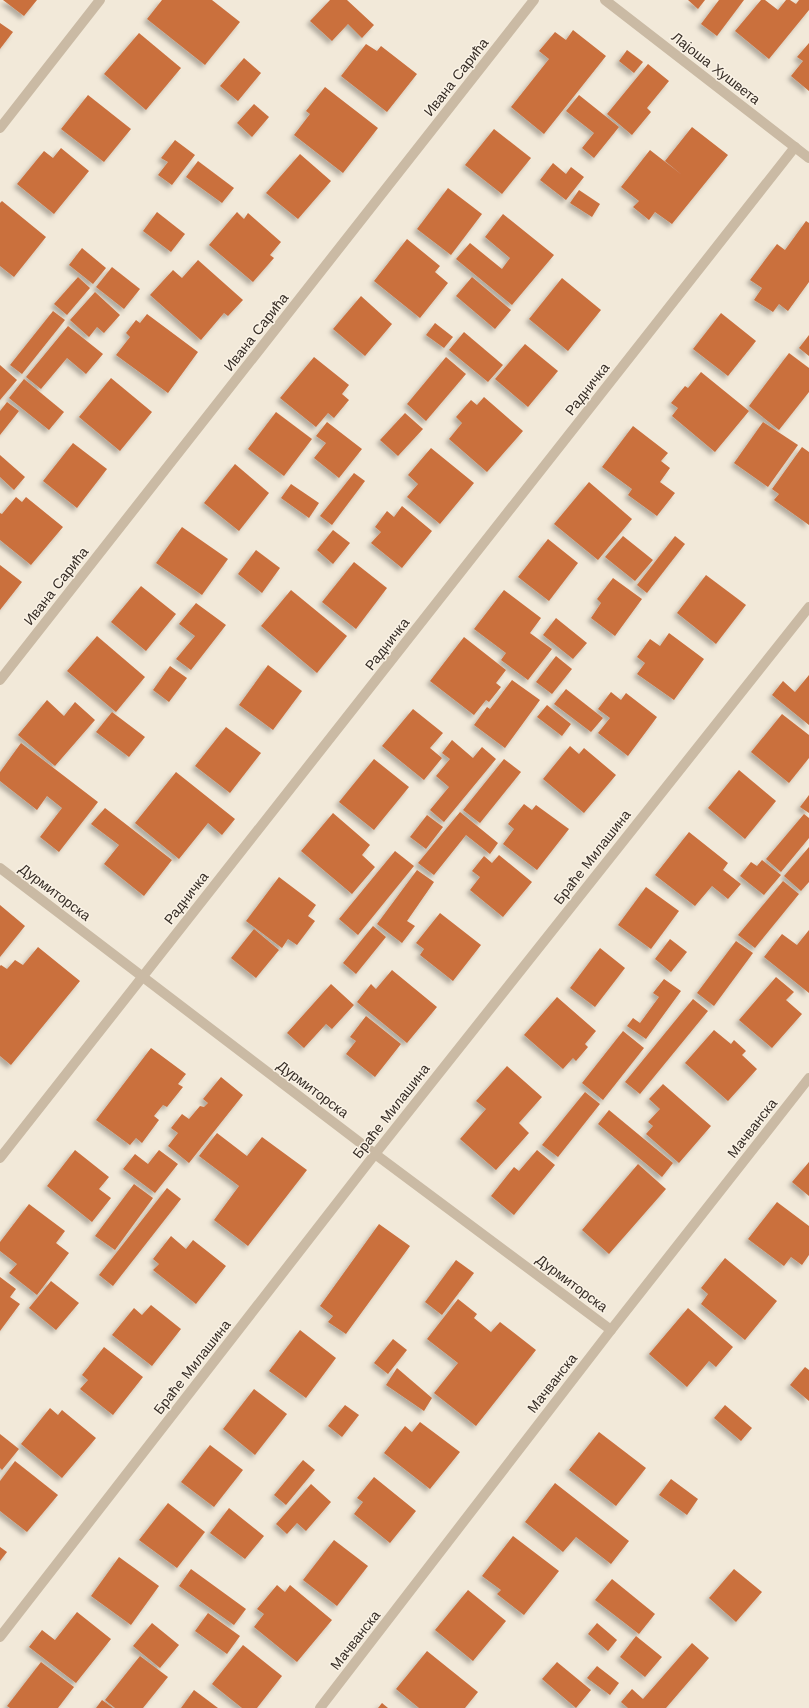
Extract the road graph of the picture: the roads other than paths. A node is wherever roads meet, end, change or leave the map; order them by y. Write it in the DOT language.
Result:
graph roads {
  1 [pos="100,0"];
  2 [pos="534,0"];
  3 [pos="605,0"];
  4 [pos="0,128"];
  5 [pos="796,147"];
  6 [pos="809,158"];
  7 [pos="809,607"];
  8 [pos="0,680"];
  9 [pos="0,868"];
  10 [pos="143,976"];
  11 [pos="809,1078"];
  12 [pos="375,1154"];
  13 [pos="0,1158"];
  14 [pos="611,1330"];
  15 [pos="0,1637"];
  16 [pos="320,1708"];
  1 -- 4 [label="street"];
  2 -- 8 [label="street, Ивана Сарића"];
  3 -- 5 [label="street, Лајоша Хушвета"];
  5 -- 6 [label="street, Лајоша Хушвета"];
  5 -- 10 [label="street, Радничка"];
  7 -- 12 [label="street, Браће Милашина"];
  9 -- 10 [label="street, Дурмиторска"];
  10 -- 12 [label="street, Дурмиторска"];
  10 -- 13 [label="street, Радничка"];
  11 -- 14 [label="street, Мачванска"];
  12 -- 14 [label="street, Дурмиторска"];
  12 -- 15 [label="street, Браће Милашина"];
  14 -- 16 [label="street, Мачванска"];
}
